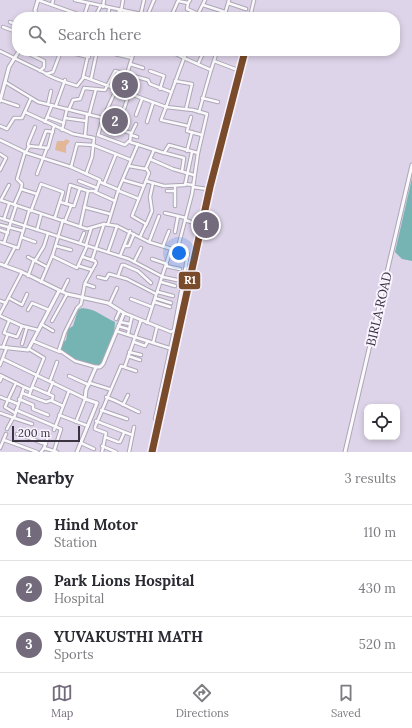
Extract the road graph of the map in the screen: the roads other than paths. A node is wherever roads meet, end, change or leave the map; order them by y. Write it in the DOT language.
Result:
graph roads {
  1 [pos="38,0"];
  2 [pos="53,0"];
  3 [pos="75,0"];
  4 [pos="104,0"];
  5 [pos="123,0"];
  6 [pos="144,0"];
  7 [pos="154,0"];
  8 [pos="205,0"];
  9 [pos="254,0"];
  10 [pos="84,1"];
  11 [pos="189,2"];
  12 [pos="228,2"];
  13 [pos="88,4"];
  14 [pos="52,5"];
  15 [pos="203,5"];
  16 [pos="101,7"];
  17 [pos="109,9"];
  18 [pos="246,9"];
  19 [pos="121,11"];
  20 [pos="35,12"];
  21 [pos="73,12"];
  22 [pos="86,12"];
  23 [pos="98,12"];
  24 [pos="109,12"];
  25 [pos="131,12"];
  26 [pos="143,12"];
  27 [pos="149,12"];
  28 [pos="173,12"];
  29 [pos="194,12"];
  30 [pos="199,12"];
  31 [pos="218,12"];
  32 [pos="226,12"];
  33 [pos="251,12"];
  34 [pos="3,27"];
  35 [pos="12,30"];
  36 [pos="0,51"];
  37 [pos="35,56"];
  38 [pos="60,56"];
  39 [pos="84,56"];
  40 [pos="96,56"];
  41 [pos="123,56"];
  42 [pos="180,56"];
  43 [pos="202,56"];
  44 [pos="216,56"];
  45 [pos="89,57"];
  46 [pos="14,58"];
  47 [pos="132,58"];
  48 [pos="184,58"];
  49 [pos="214,62"];
  50 [pos="130,64"];
  51 [pos="198,64"];
  52 [pos="143,68"];
  53 [pos="235,69"];
  54 [pos="210,70"];
  55 [pos="40,71"];
  56 [pos="150,71"];
  57 [pos="46,74"];
  58 [pos="127,74"];
  59 [pos="0,78"];
  60 [pos="83,78"];
  61 [pos="65,80"];
  62 [pos="91,80"];
  63 [pos="4,81"];
  64 [pos="175,81"];
  65 [pos="106,87"];
  66 [pos="96,89"];
  67 [pos="160,89"];
  68 [pos="116,90"];
  69 [pos="51,91"];
  70 [pos="171,92"];
  71 [pos="1,94"];
  72 [pos="128,94"];
  73 [pos="31,98"];
  74 [pos="202,98"];
  75 [pos="142,99"];
  76 [pos="0,100"];
  77 [pos="218,102"];
  78 [pos="153,103"];
  79 [pos="48,104"];
  80 [pos="52,104"];
  81 [pos="56,105"];
  82 [pos="18,106"];
  83 [pos="166,107"];
  84 [pos="68,109"];
  85 [pos="124,109"];
  86 [pos="186,109"];
  87 [pos="25,112"];
  88 [pos="199,112"];
  89 [pos="136,114"];
  90 [pos="88,115"];
  91 [pos="47,117"];
  92 [pos="191,117"];
  93 [pos="65,118"];
  94 [pos="104,118"];
  95 [pos="86,121"];
  96 [pos="147,122"];
  97 [pos="45,123"];
  98 [pos="64,123"];
  99 [pos="136,124"];
  100 [pos="0,126"];
  101 [pos="54,126"];
  102 [pos="188,126"];
  103 [pos="35,127"];
  104 [pos="62,130"];
  105 [pos="53,132"];
  106 [pos="192,132"];
  107 [pos="131,134"];
  108 [pos="202,135"];
  109 [pos="85,136"];
  110 [pos="137,136"];
  111 [pos="0,140"];
  112 [pos="129,141"];
  113 [pos="138,144"];
  114 [pos="93,145"];
  115 [pos="29,146"];
  116 [pos="40,147"];
  117 [pos="47,148"];
  118 [pos="154,150"];
  119 [pos="187,151"];
  120 [pos="25,152"];
  121 [pos="192,152"];
  122 [pos="165,153"];
  123 [pos="198,153"];
  124 [pos="0,154"];
  125 [pos="116,154"];
  126 [pos="42,158"];
  127 [pos="150,159"];
  128 [pos="131,160"];
  129 [pos="412,165"];
  130 [pos="129,166"];
  131 [pos="70,167"];
  132 [pos="147,169"];
  133 [pos="0,170"];
  134 [pos="182,171"];
  135 [pos="187,173"];
  136 [pos="37,174"];
  137 [pos="86,174"];
  138 [pos="194,175"];
  139 [pos="123,180"];
  140 [pos="80,181"];
  141 [pos="146,181"];
  142 [pos="100,182"];
  143 [pos="153,183"];
  144 [pos="104,184"];
  145 [pos="185,184"];
  146 [pos="9,185"];
  147 [pos="144,186"];
  148 [pos="175,186"];
  149 [pos="193,186"];
  150 [pos="80,188"];
  151 [pos="97,188"];
  152 [pos="20,189"];
  153 [pos="207,189"];
  154 [pos="119,190"];
  155 [pos="89,191"];
  156 [pos="167,191"];
  157 [pos="175,191"];
  158 [pos="95,192"];
  159 [pos="36,194"];
  160 [pos="139,199"];
  161 [pos="1,200"];
  162 [pos="115,201"];
  163 [pos="60,202"];
  164 [pos="10,204"];
  165 [pos="66,204"];
  166 [pos="15,206"];
  167 [pos="71,206"];
  168 [pos="175,206"];
  169 [pos="84,207"];
  170 [pos="30,211"];
  171 [pos="165,213"];
  172 [pos="110,214"];
  173 [pos="41,215"];
  174 [pos="159,216"];
  175 [pos="178,216"];
  176 [pos="55,217"];
  177 [pos="0,218"];
  178 [pos="4,219"];
  179 [pos="186,219"];
  180 [pos="64,220"];
  181 [pos="11,222"];
  182 [pos="106,224"];
  183 [pos="197,224"];
  184 [pos="0,225"];
  185 [pos="146,225"];
  186 [pos="24,226"];
  187 [pos="117,226"];
  188 [pos="80,227"];
  189 [pos="9,228"];
  190 [pos="91,229"];
  191 [pos="0,230"];
  192 [pos="37,230"];
  193 [pos="23,231"];
  194 [pos="130,231"];
  195 [pos="169,231"];
  196 [pos="84,232"];
  197 [pos="175,232"];
  198 [pos="8,233"];
  199 [pos="48,234"];
  200 [pos="134,234"];
  201 [pos="21,237"];
  202 [pos="58,237"];
  203 [pos="140,237"];
  204 [pos="0,242"];
  205 [pos="35,242"];
  206 [pos="149,242"];
  207 [pos="4,243"];
  208 [pos="80,243"];
  209 [pos="55,246"];
  210 [pos="87,246"];
  211 [pos="124,246"];
  212 [pos="163,246"];
  213 [pos="15,247"];
  214 [pos="141,248"];
  215 [pos="98,249"];
  216 [pos="171,249"];
  217 [pos="70,250"];
  218 [pos="177,251"];
  219 [pos="108,252"];
  220 [pos="28,256"];
  221 [pos="52,256"];
  222 [pos="120,256"];
  223 [pos="83,257"];
  224 [pos="152,259"];
  225 [pos="92,260"];
  226 [pos="35,261"];
  227 [pos="133,261"];
  228 [pos="0,264"];
  229 [pos="166,265"];
  230 [pos="5,266"];
  231 [pos="79,266"];
  232 [pos="47,267"];
  233 [pos="129,267"];
  234 [pos="180,269"];
  235 [pos="92,270"];
  236 [pos="22,272"];
  237 [pos="28,276"];
  238 [pos="98,276"];
  239 [pos="118,276"];
  240 [pos="163,277"];
  241 [pos="68,280"];
  242 [pos="177,280"];
  243 [pos="40,282"];
  244 [pos="161,282"];
  245 [pos="151,283"];
  246 [pos="85,284"];
  247 [pos="176,286"];
  248 [pos="94,287"];
  249 [pos="117,288"];
  250 [pos="60,291"];
  251 [pos="157,293"];
  252 [pos="27,294"];
  253 [pos="66,294"];
  254 [pos="83,296"];
  255 [pos="173,296"];
  256 [pos="9,298"];
  257 [pos="155,298"];
  258 [pos="131,299"];
  259 [pos="0,301"];
  260 [pos="154,302"];
  261 [pos="6,303"];
  262 [pos="110,303"];
  263 [pos="172,303"];
  264 [pos="170,306"];
  265 [pos="152,307"];
  266 [pos="28,310"];
  267 [pos="50,310"];
  268 [pos="120,310"];
  269 [pos="124,313"];
  270 [pos="0,315"];
  271 [pos="132,316"];
  272 [pos="116,319"];
  273 [pos="141,320"];
  274 [pos="9,321"];
  275 [pos="52,321"];
  276 [pos="120,322"];
  277 [pos="147,323"];
  278 [pos="40,324"];
  279 [pos="130,324"];
  280 [pos="22,326"];
  281 [pos="118,326"];
  282 [pos="27,327"];
  283 [pos="158,327"];
  284 [pos="128,329"];
  285 [pos="38,330"];
  286 [pos="174,330"];
  287 [pos="53,331"];
  288 [pos="116,331"];
  289 [pos="8,334"];
  290 [pos="128,334"];
  291 [pos="136,337"];
  292 [pos="33,341"];
  293 [pos="148,341"];
  294 [pos="134,342"];
  295 [pos="153,343"];
  296 [pos="22,344"];
  297 [pos="1,347"];
  298 [pos="8,347"];
  299 [pos="169,348"];
  300 [pos="29,349"];
  301 [pos="61,352"];
  302 [pos="129,352"];
  303 [pos="141,355"];
  304 [pos="128,356"];
  305 [pos="3,359"];
  306 [pos="140,360"];
  307 [pos="57,362"];
  308 [pos="0,365"];
  309 [pos="125,366"];
  310 [pos="96,367"];
  311 [pos="136,371"];
  312 [pos="1,375"];
  313 [pos="37,375"];
  314 [pos="69,376"];
  315 [pos="0,381"];
  316 [pos="51,382"];
  317 [pos="16,383"];
  318 [pos="90,384"];
  319 [pos="24,387"];
  320 [pos="32,389"];
  321 [pos="109,389"];
  322 [pos="69,391"];
  323 [pos="22,393"];
  324 [pos="48,394"];
  325 [pos="128,395"];
  326 [pos="29,396"];
  327 [pos="0,397"];
  328 [pos="106,397"];
  329 [pos="85,398"];
  330 [pos="19,399"];
  331 [pos="8,400"];
  332 [pos="52,400"];
  333 [pos="96,403"];
  334 [pos="18,404"];
  335 [pos="103,405"];
  336 [pos="123,405"];
  337 [pos="62,406"];
  338 [pos="101,410"];
  339 [pos="16,412"];
  340 [pos="139,412"];
  341 [pos="0,413"];
  342 [pos="59,414"];
  343 [pos="48,416"];
  344 [pos="13,418"];
  345 [pos="127,419"];
  346 [pos="155,419"];
  347 [pos="96,421"];
  348 [pos="76,422"];
  349 [pos="32,424"];
  350 [pos="88,426"];
  351 [pos="134,427"];
  352 [pos="54,428"];
  353 [pos="7,429"];
  354 [pos="124,433"];
  355 [pos="6,434"];
  356 [pos="17,434"];
  357 [pos="49,434"];
  358 [pos="132,435"];
  359 [pos="105,437"];
  360 [pos="4,440"];
  361 [pos="81,443"];
  362 [pos="46,444"];
  363 [pos="102,446"];
  364 [pos="0,448"];
  365 [pos="44,448"];
  366 [pos="94,449"];
  367 [pos="37,452"];
  368 [pos="41,452"];
  369 [pos="56,452"];
  370 [pos="77,452"];
  371 [pos="103,452"];
  372 [pos="116,452"];
  373 [pos="129,452"];
  374 [pos="345,452"];
  1 -- 14 [label="street"];
  1 -- 20 [label="street"];
  2 -- 14 [label="street"];
  3 -- 10 [label="street"];
  4 -- 16 [label="street"];
  5 -- 19 [label="street"];
  6 -- 26 [label="street"];
  7 -- 27 [label="street"];
  8 -- 15 [label="street"];
  9 -- 33 [label="street"];
  10 -- 13 [label="street"];
  11 -- 28 [label="street"];
  11 -- 29 [label="street"];
  12 -- 18 [label="street"];
  12 -- 32 [label="street"];
  13 -- 16 [label="street"];
  13 -- 22 [label="street"];
  14 -- 21 [label="street"];
  15 -- 30 [label="street"];
  15 -- 31 [label="street"];
  16 -- 17 [label="street"];
  16 -- 23 [label="street"];
  17 -- 19 [label="street"];
  17 -- 24 [label="street"];
  19 -- 25 [label="street"];
  34 -- 35 [label="street"];
  36 -- 46 [label="street"];
  37 -- 55 [label="street"];
  38 -- 57 [label="street"];
  39 -- 45 [label="street"];
  40 -- 62 [label="street"];
  41 -- 47 [label="street"];
  42 -- 48 [label="street"];
  43 -- 51 [label="street"];
  44 -- 49 [label="street"];
  45 -- 60 [label="street"];
  46 -- 55 [label="street"];
  46 -- 63 [label="street"];
  47 -- 50 [label="street"];
  48 -- 51 [label="street"];
  48 -- 64 [label="street"];
  49 -- 53 [label="street"];
  49 -- 54 [label="street"];
  50 -- 52 [label="street"];
  50 -- 58 [label="street"];
  51 -- 54 [label="street"];
  54 -- 74 [label="street"];
  55 -- 57 [label="street"];
  56 -- 67 [label="street"];
  57 -- 61 [label="street"];
  58 -- 65 [label="street"];
  58 -- 67 [label="street"];
  59 -- 63 [label="street"];
  60 -- 61 [label="street"];
  60 -- 62 [label="street"];
  61 -- 81 [label="street"];
  62 -- 65 [label="street"];
  63 -- 71 [label="street"];
  63 -- 73 [label="street"];
  64 -- 70 [label="street"];
  64 -- 86 [label="street"];
  65 -- 66 [label="street"];
  65 -- 68 [label="street"];
  66 -- 84 [label="street"];
  66 -- 90 [label="street"];
  67 -- 70 [label="street"];
  68 -- 72 [label="street"];
  68 -- 94 [label="street"];
  69 -- 79 [label="street"];
  70 -- 83 [label="street"];
  71 -- 76 [label="street"];
  72 -- 75 [label="street"];
  72 -- 85 [label="street"];
  73 -- 79 [label="street"];
  73 -- 87 [label="street"];
  74 -- 77 [label="street"];
  74 -- 88 [label="street"];
  75 -- 78 [label="street"];
  75 -- 89 [label="street"];
  76 -- 82 [label="street"];
  78 -- 83 [label="street"];
  78 -- 96 [label="street"];
  79 -- 80 [label="street"];
  80 -- 81 [label="street"];
  80 -- 91 [label="street"];
  81 -- 84 [label="street"];
  83 -- 86 [label="street"];
  83 -- 102 [label="street"];
  84 -- 90 [label="street"];
  84 -- 93 [label="street"];
  86 -- 88 [label="street"];
  87 -- 97 [label="street"];
  87 -- 100 [label="street"];
  88 -- 108 [label="street"];
  90 -- 94 [label="street"];
  90 -- 95 [label="street"];
  91 -- 97 [label="street"];
  91 -- 98 [label="street"];
  92 -- 102 [label="street"];
  93 -- 95 [label="street"];
  93 -- 98 [label="street"];
  94 -- 107 [label="street"];
  94 -- 112 [label="street"];
  95 -- 109 [label="street"];
  97 -- 101 [label="street"];
  98 -- 104 [label="street"];
  99 -- 107 [label="street"];
  101 -- 104 [label="street"];
  101 -- 105 [label="street"];
  102 -- 106 [label="street"];
  103 -- 115 [label="street"];
  104 -- 109 [label="street"];
  105 -- 116 [label="street"];
  105 -- 117 [label="street"];
  106 -- 108 [label="street"];
  106 -- 119 [label="street"];
  107 -- 110 [label="street"];
  107 -- 112 [label="street"];
  108 -- 123 [label="street"];
  109 -- 114 [label="street"];
  111 -- 120 [label="street"];
  112 -- 113 [label="street"];
  113 -- 118 [label="street"];
  113 -- 128 [label="street"];
  114 -- 125 [label="street"];
  114 -- 131 [label="street"];
  114 -- 137 [label="street"];
  115 -- 116 [label="street"];
  115 -- 120 [label="street"];
  116 -- 117 [label="street"];
  117 -- 126 [label="street"];
  118 -- 122 [label="street"];
  118 -- 127 [label="street"];
  119 -- 121 [label="street"];
  119 -- 122 [label="street"];
  120 -- 126 [label="street"];
  120 -- 152 [label="street"];
  121 -- 123 [label="street"];
  121 -- 135 [label="street"];
  122 -- 134 [label="street"];
  123 -- 138 [label="street"];
  124 -- 133 [label="street"];
  125 -- 128 [label="street"];
  125 -- 144 [label="street"];
  126 -- 131 [label="street"];
  126 -- 136 [label="street"];
  127 -- 132 [label="street"];
  127 -- 134 [label="street"];
  128 -- 130 [label="street"];
  129 -- 374 [label="street, BIRLA ROAD"];
  130 -- 132 [label="street"];
  130 -- 139 [label="street"];
  131 -- 137 [label="street"];
  132 -- 141 [label="street"];
  134 -- 135 [label="street"];
  135 -- 138 [label="street"];
  135 -- 145 [label="street"];
  137 -- 142 [label="street"];
  138 -- 149 [label="street"];
  139 -- 147 [label="street"];
  139 -- 154 [label="street"];
  140 -- 151 [label="street"];
  141 -- 143 [label="street"];
  141 -- 147 [label="street"];
  142 -- 144 [label="street"];
  142 -- 151 [label="street"];
  143 -- 148 [label="street"];
  143 -- 185 [label="street"];
  144 -- 154 [label="street"];
  145 -- 148 [label="street"];
  145 -- 149 [label="street"];
  146 -- 161 [label="street"];
  147 -- 160 [label="street"];
  148 -- 157 [label="street"];
  149 -- 153 [label="street"];
  149 -- 179 [label="street"];
  150 -- 155 [label="street"];
  150 -- 165 [label="street"];
  150 -- 167 [label="street"];
  151 -- 158 [label="street"];
  152 -- 159 [label="street"];
  152 -- 166 [label="street"];
  154 -- 160 [label="street"];
  154 -- 162 [label="street"];
  155 -- 158 [label="street"];
  155 -- 169 [label="street"];
  156 -- 157 [label="street"];
  157 -- 168 [label="street"];
  158 -- 162 [label="street"];
  159 -- 163 [label="street"];
  159 -- 170 [label="street"];
  160 -- 185 [label="street"];
  161 -- 164 [label="street"];
  162 -- 172 [label="street"];
  163 -- 165 [label="street"];
  163 -- 176 [label="street"];
  164 -- 166 [label="street"];
  164 -- 178 [label="street"];
  165 -- 167 [label="street"];
  166 -- 170 [label="street"];
  166 -- 181 [label="street"];
  167 -- 180 [label="street"];
  169 -- 172 [label="street"];
  169 -- 188 [label="street"];
  170 -- 173 [label="street"];
  170 -- 186 [label="street"];
  171 -- 175 [label="street"];
  172 -- 182 [label="street"];
  173 -- 176 [label="street"];
  173 -- 192 [label="street"];
  174 -- 206 [label="street"];
  175 -- 179 [label="street"];
  175 -- 197 [label="street"];
  176 -- 180 [label="street"];
  177 -- 178 [label="street"];
  178 -- 181 [label="street"];
  179 -- 183 [label="street"];
  179 -- 218 [label="street"];
  180 -- 188 [label="street"];
  180 -- 202 [label="street"];
  181 -- 186 [label="street"];
  181 -- 189 [label="street"];
  182 -- 187 [label="street"];
  182 -- 190 [label="street"];
  182 -- 215 [label="street"];
  184 -- 189 [label="street"];
  185 -- 203 [label="street"];
  186 -- 192 [label="street"];
  186 -- 193 [label="street"];
  187 -- 194 [label="street"];
  187 -- 219 [label="street"];
  188 -- 190 [label="street"];
  189 -- 193 [label="street"];
  189 -- 198 [label="street"];
  190 -- 210 [label="street"];
  191 -- 198 [label="street"];
  192 -- 199 [label="street"];
  193 -- 201 [label="street"];
  194 -- 200 [label="street"];
  194 -- 211 [label="street"];
  195 -- 212 [label="street"];
  196 -- 208 [label="street"];
  198 -- 207 [label="street"];
  199 -- 202 [label="street"];
  199 -- 226 [label="street"];
  200 -- 203 [label="street"];
  200 -- 211 [label="street"];
  201 -- 205 [label="street"];
  201 -- 213 [label="street"];
  202 -- 208 [label="street"];
  202 -- 209 [label="street"];
  203 -- 206 [label="street"];
  204 -- 207 [label="street"];
  206 -- 212 [label="street"];
  207 -- 213 [label="street"];
  208 -- 210 [label="street"];
  209 -- 217 [label="street"];
  209 -- 221 [label="street"];
  210 -- 215 [label="street"];
  210 -- 223 [label="street"];
  211 -- 222 [label="street"];
  212 -- 216 [label="street"];
  213 -- 230 [label="street"];
  214 -- 227 [label="street"];
  215 -- 219 [label="street"];
  215 -- 225 [label="street"];
  216 -- 218 [label="street"];
  216 -- 229 [label="street"];
  218 -- 286 [label="street"];
  219 -- 222 [label="street"];
  220 -- 226 [label="street"];
  221 -- 231 [label="street"];
  221 -- 232 [label="street"];
  222 -- 227 [label="street"];
  223 -- 225 [label="street"];
  223 -- 231 [label="street"];
  224 -- 229 [label="street"];
  225 -- 235 [label="street"];
  226 -- 232 [label="street"];
  226 -- 237 [label="street"];
  227 -- 233 [label="street"];
  227 -- 240 [label="street"];
  228 -- 230 [label="street"];
  229 -- 234 [label="street"];
  229 -- 240 [label="street"];
  230 -- 236 [label="street"];
  231 -- 235 [label="street"];
  232 -- 243 [label="street"];
  233 -- 239 [label="street"];
  233 -- 245 [label="street"];
  235 -- 246 [label="street"];
  236 -- 237 [label="street"];
  236 -- 256 [label="street"];
  237 -- 243 [label="street"];
  238 -- 239 [label="street"];
  239 -- 251 [label="street"];
  240 -- 242 [label="street"];
  240 -- 244 [label="street"];
  241 -- 250 [label="street"];
  243 -- 250 [label="street"];
  244 -- 247 [label="street"];
  244 -- 251 [label="street"];
  246 -- 248 [label="street"];
  246 -- 254 [label="street"];
  249 -- 262 [label="street"];
  250 -- 253 [label="street"];
  250 -- 267 [label="street"];
  251 -- 255 [label="street"];
  251 -- 257 [label="street"];
  252 -- 256 [label="street"];
  253 -- 254 [label="street"];
  253 -- 275 [label="street"];
  254 -- 262 [label="street"];
  254 -- 301 [label="street"];
  256 -- 261 [label="street"];
  257 -- 260 [label="street"];
  257 -- 263 [label="street"];
  258 -- 265 [label="street"];
  259 -- 261 [label="street"];
  260 -- 264 [label="street"];
  260 -- 265 [label="street"];
  261 -- 270 [label="street"];
  262 -- 268 [label="street"];
  265 -- 277 [label="street"];
  266 -- 267 [label="street"];
  267 -- 278 [label="street"];
  268 -- 269 [label="street"];
  268 -- 272 [label="street"];
  269 -- 271 [label="street"];
  269 -- 276 [label="street"];
  270 -- 274 [label="street"];
  271 -- 273 [label="street"];
  271 -- 279 [label="street"];
  273 -- 277 [label="street"];
  273 -- 291 [label="street"];
  274 -- 280 [label="street"];
  274 -- 289 [label="street"];
  276 -- 279 [label="street"];
  276 -- 281 [label="street"];
  277 -- 283 [label="street"];
  278 -- 285 [label="street"];
  278 -- 287 [label="street"];
  279 -- 284 [label="street"];
  280 -- 282 [label="street"];
  280 -- 289 [label="street"];
  281 -- 284 [label="street"];
  281 -- 288 [label="street"];
  282 -- 285 [label="street"];
  282 -- 296 [label="street"];
  283 -- 286 [label="street"];
  283 -- 295 [label="street"];
  284 -- 290 [label="street"];
  285 -- 292 [label="street"];
  286 -- 346 [label="street"];
  288 -- 290 [label="street"];
  288 -- 310 [label="street"];
  289 -- 297 [label="street"];
  290 -- 291 [label="street"];
  291 -- 293 [label="street"];
  291 -- 294 [label="street"];
  292 -- 300 [label="street"];
  292 -- 301 [label="street"];
  293 -- 294 [label="street"];
  293 -- 295 [label="street"];
  294 -- 302 [label="street"];
  295 -- 299 [label="street"];
  297 -- 298 [label="street"];
  298 -- 300 [label="street"];
  298 -- 305 [label="street"];
  300 -- 313 [label="street"];
  301 -- 310 [label="street"];
  302 -- 303 [label="street"];
  302 -- 304 [label="street"];
  304 -- 306 [label="street"];
  304 -- 309 [label="street"];
  305 -- 308 [label="street"];
  305 -- 313 [label="street"];
  307 -- 316 [label="street"];
  309 -- 311 [label="street"];
  309 -- 321 [label="street"];
  310 -- 318 [label="street"];
  312 -- 315 [label="street"];
  312 -- 317 [label="street"];
  313 -- 316 [label="street"];
  313 -- 320 [label="street"];
  314 -- 318 [label="street"];
  316 -- 322 [label="street"];
  316 -- 324 [label="street"];
  317 -- 319 [label="street"];
  317 -- 331 [label="street"];
  318 -- 321 [label="street"];
  318 -- 329 [label="street"];
  319 -- 320 [label="street"];
  319 -- 323 [label="street"];
  320 -- 324 [label="street"];
  320 -- 326 [label="street"];
  321 -- 328 [label="street"];
  322 -- 329 [label="street"];
  322 -- 337 [label="street"];
  323 -- 326 [label="street"];
  323 -- 330 [label="street"];
  324 -- 332 [label="street"];
  325 -- 336 [label="street"];
  326 -- 332 [label="street"];
  327 -- 331 [label="street"];
  328 -- 335 [label="street"];
  328 -- 336 [label="street"];
  329 -- 333 [label="street"];
  329 -- 348 [label="street"];
  330 -- 334 [label="street"];
  330 -- 343 [label="street"];
  331 -- 334 [label="street"];
  331 -- 339 [label="street"];
  332 -- 337 [label="street"];
  333 -- 335 [label="street"];
  333 -- 350 [label="street"];
  334 -- 339 [label="street"];
  335 -- 338 [label="street"];
  336 -- 340 [label="street"];
  337 -- 342 [label="street"];
  338 -- 345 [label="street"];
  338 -- 347 [label="street"];
  339 -- 344 [label="street"];
  339 -- 352 [label="street"];
  341 -- 344 [label="street"];
  342 -- 348 [label="street"];
  342 -- 352 [label="street"];
  344 -- 349 [label="street"];
  344 -- 353 [label="street"];
  347 -- 354 [label="street"];
  347 -- 359 [label="street"];
  348 -- 350 [label="street"];
  350 -- 361 [label="street"];
  351 -- 358 [label="street"];
  352 -- 369 [label="street"];
  354 -- 358 [label="street"];
  354 -- 359 [label="street"];
  355 -- 360 [label="street"];
  356 -- 362 [label="street"];
  357 -- 362 [label="street"];
  358 -- 373 [label="street"];
  359 -- 363 [label="street"];
  360 -- 364 [label="street"];
  360 -- 367 [label="street"];
  361 -- 366 [label="street"];
  361 -- 370 [label="street"];
  362 -- 365 [label="street"];
  363 -- 371 [label="street"];
  363 -- 372 [label="street"];
  365 -- 368 [label="street"];
  365 -- 369 [label="street"];
}
